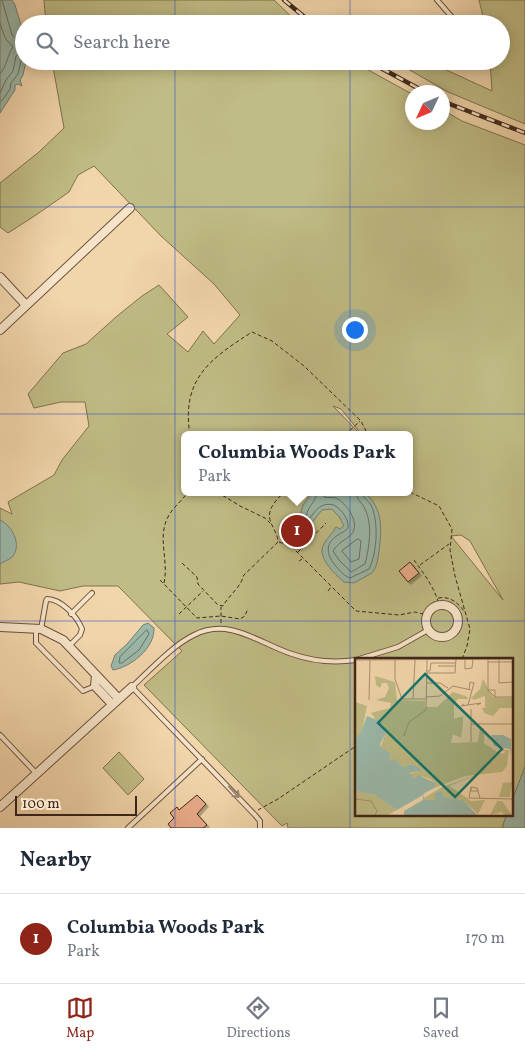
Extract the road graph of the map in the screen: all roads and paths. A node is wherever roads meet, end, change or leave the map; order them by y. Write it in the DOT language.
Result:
graph roads {
  1 [pos="437,0"];
  2 [pos="450,15"];
  3 [pos="130,208"];
  4 [pos="0,277"];
  5 [pos="26,305"];
  6 [pos="0,330"];
  7 [pos="361,421"];
  8 [pos="189,431"];
  9 [pos="350,431"];
  10 [pos="366,431"];
  11 [pos="413,493"];
  12 [pos="185,496"];
  13 [pos="224,496"];
  14 [pos="280,496"];
  15 [pos="326,523"];
  16 [pos="271,524"];
  17 [pos="278,542"];
  18 [pos="450,544"];
  19 [pos="297,552"];
  20 [pos="303,558"];
  21 [pos="414,560"];
  22 [pos="299,561"];
  23 [pos="182,562"];
  24 [pos="419,566"];
  25 [pos="160,580"];
  26 [pos="163,583"];
  27 [pos="332,587"];
  28 [pos="204,590"];
  29 [pos="328,591"];
  30 [pos="92,594"];
  31 [pos="438,602"];
  32 [pos="221,606"];
  33 [pos="186,607"];
  34 [pos="248,608"];
  35 [pos="465,611"];
  36 [pos="71,614"];
  37 [pos="179,614"];
  38 [pos="427,615"];
  39 [pos="221,616"];
  40 [pos="0,627"];
  41 [pos="38,629"];
  42 [pos="221,629"];
  43 [pos="428,630"];
  44 [pos="69,646"];
  45 [pos="362,658"];
  46 [pos="462,658"];
  47 [pos="355,659"];
  48 [pos="96,676"];
  49 [pos="95,686"];
  50 [pos="132,687"];
  51 [pos="115,701"];
  52 [pos="0,736"];
  53 [pos="355,747"];
  54 [pos="202,759"];
  55 [pos="36,773"];
  56 [pos="0,807"];
  57 [pos="253,812"];
  58 [pos="128,828"];
  59 [pos="260,828"];
  1 -- 2 [label="lane"];
  3 -- 5 [label="street"];
  4 -- 5 [label="street"];
  5 -- 6 [label="street"];
  7 -- 8 [label="path"];
  7 -- 9 [label="path"];
  7 -- 10 [label="path"];
  11 -- 18 [label="path"];
  12 -- 26 [label="path"];
  13 -- 16 [label="path"];
  14 -- 16 [label="path"];
  15 -- 19 [label="path"];
  16 -- 17 [label="path"];
  17 -- 19 [label="path"];
  17 -- 32 [label="path"];
  18 -- 24 [label="path"];
  18 -- 35 [label="path"];
  19 -- 20 [label="path"];
  20 -- 22 [label="path"];
  20 -- 27 [label="path"];
  21 -- 24 [label="path"];
  23 -- 28 [label="path"];
  24 -- 31 [label="path"];
  25 -- 26 [label="path"];
  26 -- 33 [label="path"];
  27 -- 29 [label="path"];
  27 -- 38 [label="path"];
  28 -- 32 [label="path"];
  28 -- 33 [label="path"];
  30 -- 36 [label="lane"];
  31 -- 35 [label="path"];
  31 -- 38 [label="street"];
  31 -- 43 [label="street"];
  32 -- 39 [label="path"];
  33 -- 37 [label="path"];
  33 -- 39 [label="path"];
  34 -- 39 [label="path"];
  35 -- 46 [label="path"];
  36 -- 41 [label="lane"];
  36 -- 44 [label="lane"];
  38 -- 43 [label="street"];
  39 -- 42 [label="path"];
  40 -- 41 [label="street"];
  41 -- 44 [label="street"];
  41 -- 49 [label="lane"];
  42 -- 47 [label="lane"];
  42 -- 50 [label="lane"];
  43 -- 45 [label="lane"];
  44 -- 48 [label="street"];
  48 -- 49 [label="street"];
  48 -- 51 [label="street"];
  49 -- 51 [label="street"];
  50 -- 51 [label="street"];
  50 -- 54 [label="lane"];
  51 -- 55 [label="street"];
  52 -- 55 [label="lane"];
  53 -- 57 [label="path"];
  54 -- 57 [label="lane, one-way"];
  54 -- 58 [label="lane"];
  55 -- 56 [label="street"];
  57 -- 59 [label="lane"];
}
